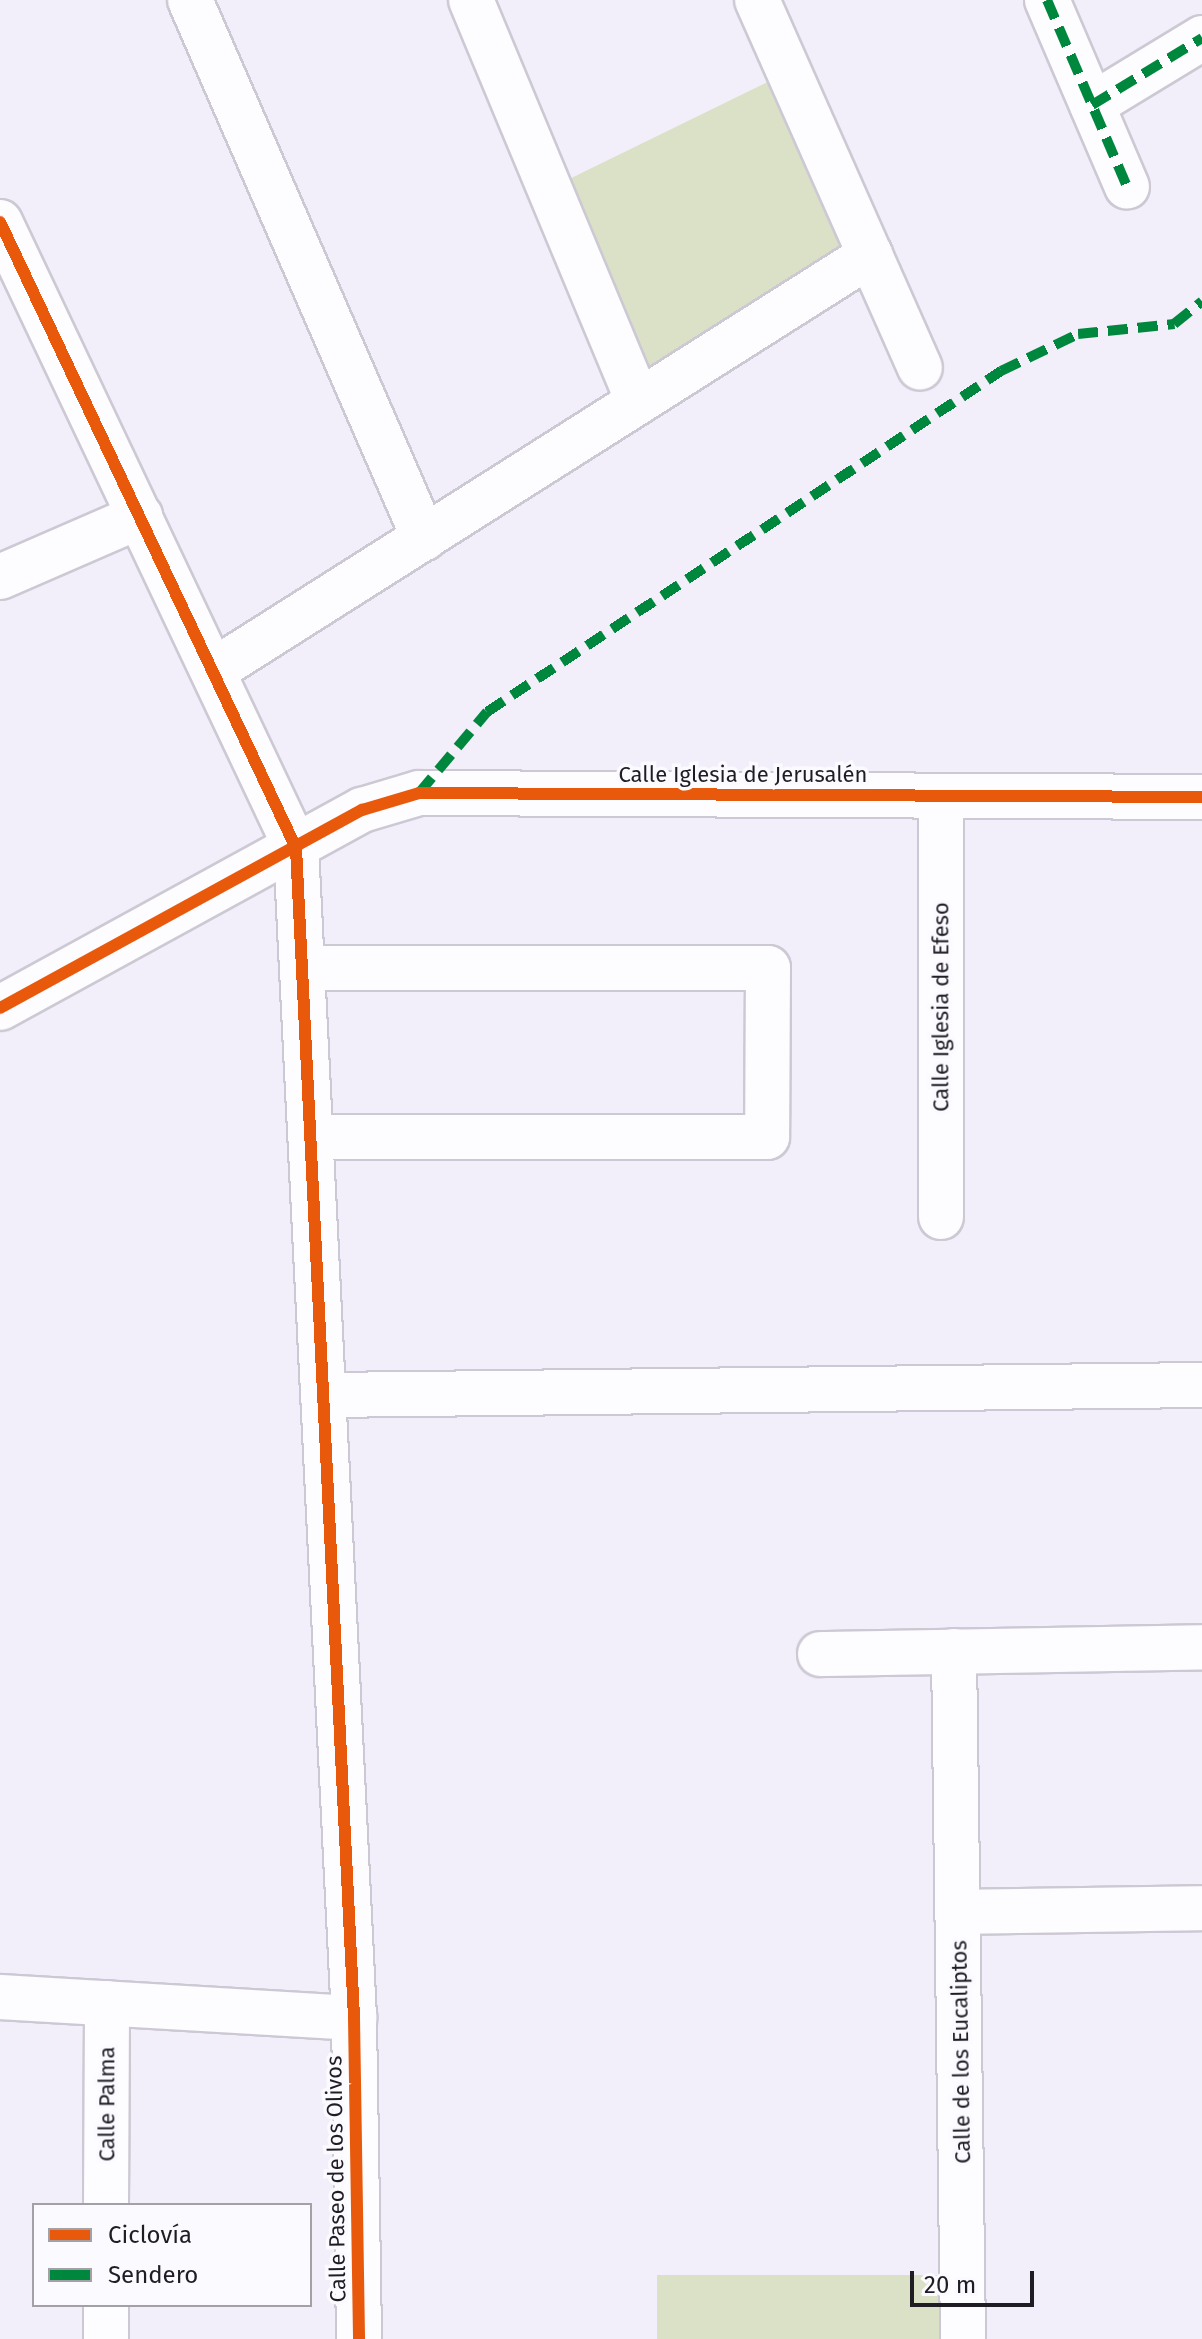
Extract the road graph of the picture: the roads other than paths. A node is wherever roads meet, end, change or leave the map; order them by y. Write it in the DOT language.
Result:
graph roads {
  1 [pos="190,0"];
  2 [pos="471,0"];
  3 [pos="757,0"];
  4 [pos="1047,0"];
  5 [pos="1202,38"];
  6 [pos="1092,105"];
  7 [pos="1127,187"];
  8 [pos="0,222"];
  9 [pos="870,255"];
  10 [pos="15,291"];
  11 [pos="920,367"];
  12 [pos="638,402"];
  13 [pos="140,516"];
  14 [pos="424,538"];
  15 [pos="0,577"];
  16 [pos="213,671"];
  17 [pos="941,797"];
  18 [pos="1202,797"];
  19 [pos="296,848"];
  20 [pos="302,968"];
  21 [pos="0,1008"];
  22 [pos="312,1137"];
  23 [pos="941,1217"];
  24 [pos="1202,1385"];
  25 [pos="324,1395"];
  26 [pos="1202,1647"];
  27 [pos="954,1651"];
  28 [pos="820,1654"];
  29 [pos="1202,1908"];
  30 [pos="959,1912"];
  31 [pos="0,1997"];
  32 [pos="107,2003"];
  33 [pos="354,2018"];
  34 [pos="106,2203"];
  35 [pos="106,2307"];
  36 [pos="106,2339"];
  37 [pos="359,2339"];
  38 [pos="963,2339"];
  1 -- 14 [label="street"];
  2 -- 12 [label="street"];
  3 -- 9 [label="street"];
  4 -- 6 [label="street"];
  5 -- 6 [label="street"];
  6 -- 7 [label="street"];
  8 -- 10 [label="street"];
  9 -- 11 [label="street"];
  9 -- 12 [label="street"];
  10 -- 13 [label="street"];
  12 -- 14 [label="street"];
  13 -- 15 [label="street"];
  13 -- 16 [label="street"];
  14 -- 16 [label="street"];
  16 -- 19 [label="street"];
  17 -- 18 [label="street, Calle Iglesia de Jerusalén"];
  17 -- 19 [label="street, Calle Iglesia de Jerusalén"];
  17 -- 23 [label="street, Calle Iglesia de Efeso"];
  19 -- 20 [label="street, Calle Paseo de los Olivos"];
  19 -- 21 [label="street, Calle Iglesia de Jerusalén"];
  20 -- 22 [label="street, Calle Paseo de los Olivos"];
  20 -- 22 [label="street"];
  22 -- 25 [label="street, Calle Paseo de los Olivos"];
  24 -- 25 [label="street"];
  25 -- 33 [label="street, Calle Paseo de los Olivos"];
  26 -- 27 [label="street"];
  27 -- 28 [label="street"];
  27 -- 30 [label="street"];
  29 -- 30 [label="street, Calle de los Eucaliptos"];
  30 -- 38 [label="street, Calle de los Eucaliptos"];
  31 -- 32 [label="street"];
  32 -- 33 [label="street"];
  32 -- 34 [label="street, Calle Palma"];
  33 -- 37 [label="street, Calle Paseo de los Olivos"];
  35 -- 36 [label="street"];
}
